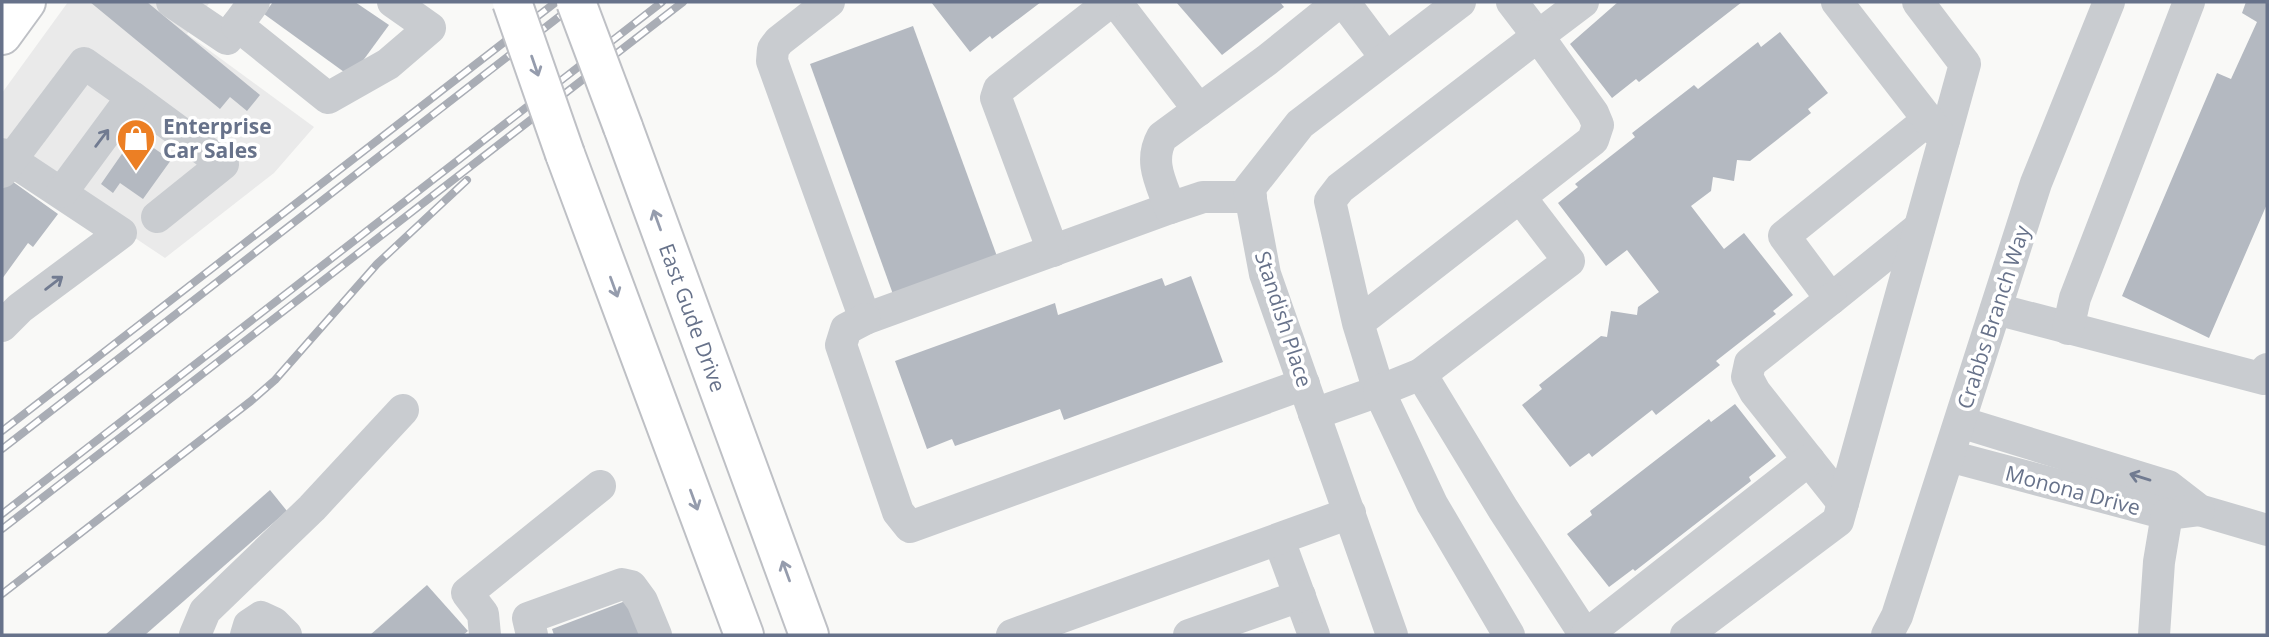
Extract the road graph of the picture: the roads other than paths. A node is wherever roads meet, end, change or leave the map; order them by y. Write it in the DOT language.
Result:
graph roads {
  1 [pos="26,2"];
  2 [pos="172,2"];
  3 [pos="393,2"];
  4 [pos="512,2"];
  5 [pos="576,2"];
  6 [pos="829,2"];
  7 [pos="1110,2"];
  8 [pos="1116,2"];
  9 [pos="1341,2"];
  10 [pos="1460,2"];
  11 [pos="1512,2"];
  12 [pos="1583,2"];
  13 [pos="1837,2"];
  14 [pos="1918,2"];
  15 [pos="2109,2"];
  16 [pos="2180,5"];
  17 [pos="246,14"];
  18 [pos="2,36"];
  19 [pos="1538,36"];
  20 [pos="1386,58"];
  21 [pos="132,97"];
  22 [pos="1199,110"];
  23 [pos="1936,130"];
  24 [pos="5,162"];
  25 [pos="62,192"];
  26 [pos="1251,197"];
  27 [pos="1520,197"];
  28 [pos="1170,208"];
  29 [pos="157,217"];
  30 [pos="1920,228"];
  31 [pos="1053,251"];
  32 [pos="1831,299"];
  33 [pos="1996,309"];
  34 [pos="865,319"];
  35 [pos="1358,323"];
  36 [pos="2,326"];
  37 [pos="2068,329"];
  38 [pos="2267,369"];
  39 [pos="1421,374"];
  40 [pos="1304,384"];
  41 [pos="1379,391"];
  42 [pos="404,410"];
  43 [pos="1314,414"];
  44 [pos="1959,422"];
  45 [pos="1949,456"];
  46 [pos="1809,460"];
  47 [pos="600,486"];
  48 [pos="1843,503"];
  49 [pos="2199,510"];
  50 [pos="1350,513"];
  51 [pos="2166,514"];
  52 [pos="2267,530"];
  53 [pos="1279,540"];
  54 [pos="1300,596"];
  55 [pos="195,635"];
  56 [pos="246,635"];
  57 [pos="286,635"];
  58 [pos="485,635"];
  59 [pos="532,635"];
  60 [pos="656,635"];
  61 [pos="744,635"];
  62 [pos="809,635"];
  63 [pos="1012,635"];
  64 [pos="1189,635"];
  65 [pos="1314,635"];
  66 [pos="1392,635"];
  67 [pos="1509,635"];
  68 [pos="1585,635"];
  69 [pos="1686,635"];
  70 [pos="1887,635"];
  71 [pos="2154,635"];
  1 -- 18 [label="main road"];
  2 -- 17 [label="street"];
  3 -- 17 [label="street"];
  4 -- 61 [label="main road, one-way, bridge"];
  62 -- 5 [label="main road, East Gude Drive, one-way, bridge"];
  6 -- 34 [label="street"];
  7 -- 31 [label="street"];
  8 -- 22 [label="street"];
  9 -- 20 [label="street"];
  9 -- 22 [label="street"];
  10 -- 20 [label="street"];
  11 -- 19 [label="street"];
  12 -- 19 [label="street"];
  13 -- 23 [label="street"];
  14 -- 23 [label="street"];
  15 -- 33 [label="street, Crabbs Branch Way"];
  16 -- 37 [label="street"];
  19 -- 27 [label="street"];
  19 -- 35 [label="street"];
  20 -- 26 [label="street"];
  21 -- 24 [label="street"];
  25 -- 21 [label="street, one-way"];
  21 -- 29 [label="street"];
  22 -- 28 [label="street"];
  23 -- 30 [label="street"];
  23 -- 32 [label="street"];
  24 -- 25 [label="street"];
  36 -- 25 [label="street, one-way"];
  26 -- 28 [label="street"];
  26 -- 40 [label="street, Standish Place"];
  27 -- 35 [label="street"];
  27 -- 39 [label="street"];
  28 -- 31 [label="street"];
  30 -- 32 [label="street"];
  30 -- 48 [label="street"];
  31 -- 34 [label="street"];
  32 -- 46 [label="street"];
  33 -- 37 [label="street"];
  33 -- 44 [label="street, Crabbs Branch Way"];
  34 -- 40 [label="street"];
  35 -- 41 [label="street"];
  37 -- 38 [label="street"];
  39 -- 41 [label="street"];
  39 -- 68 [label="street"];
  40 -- 43 [label="street, Standish Place"];
  41 -- 43 [label="street"];
  41 -- 67 [label="street"];
  42 -- 55 [label="street"];
  43 -- 50 [label="street, Standish Place"];
  44 -- 45 [label="street, Crabbs Branch Way"];
  49 -- 44 [label="street, Monona Drive, one-way"];
  45 -- 51 [label="street, Monona Drive"];
  45 -- 70 [label="street, Crabbs Branch Way"];
  46 -- 48 [label="street"];
  46 -- 68 [label="street"];
  47 -- 58 [label="street"];
  48 -- 69 [label="street"];
  49 -- 51 [label="street, Monona Drive"];
  49 -- 52 [label="street, Monona Drive"];
  50 -- 53 [label="street"];
  50 -- 66 [label="street, Standish Place"];
  51 -- 71 [label="street"];
  53 -- 54 [label="street"];
  53 -- 63 [label="street"];
  54 -- 64 [label="street"];
  54 -- 65 [label="street"];
  56 -- 57 [label="street"];
  59 -- 60 [label="street"];
}
